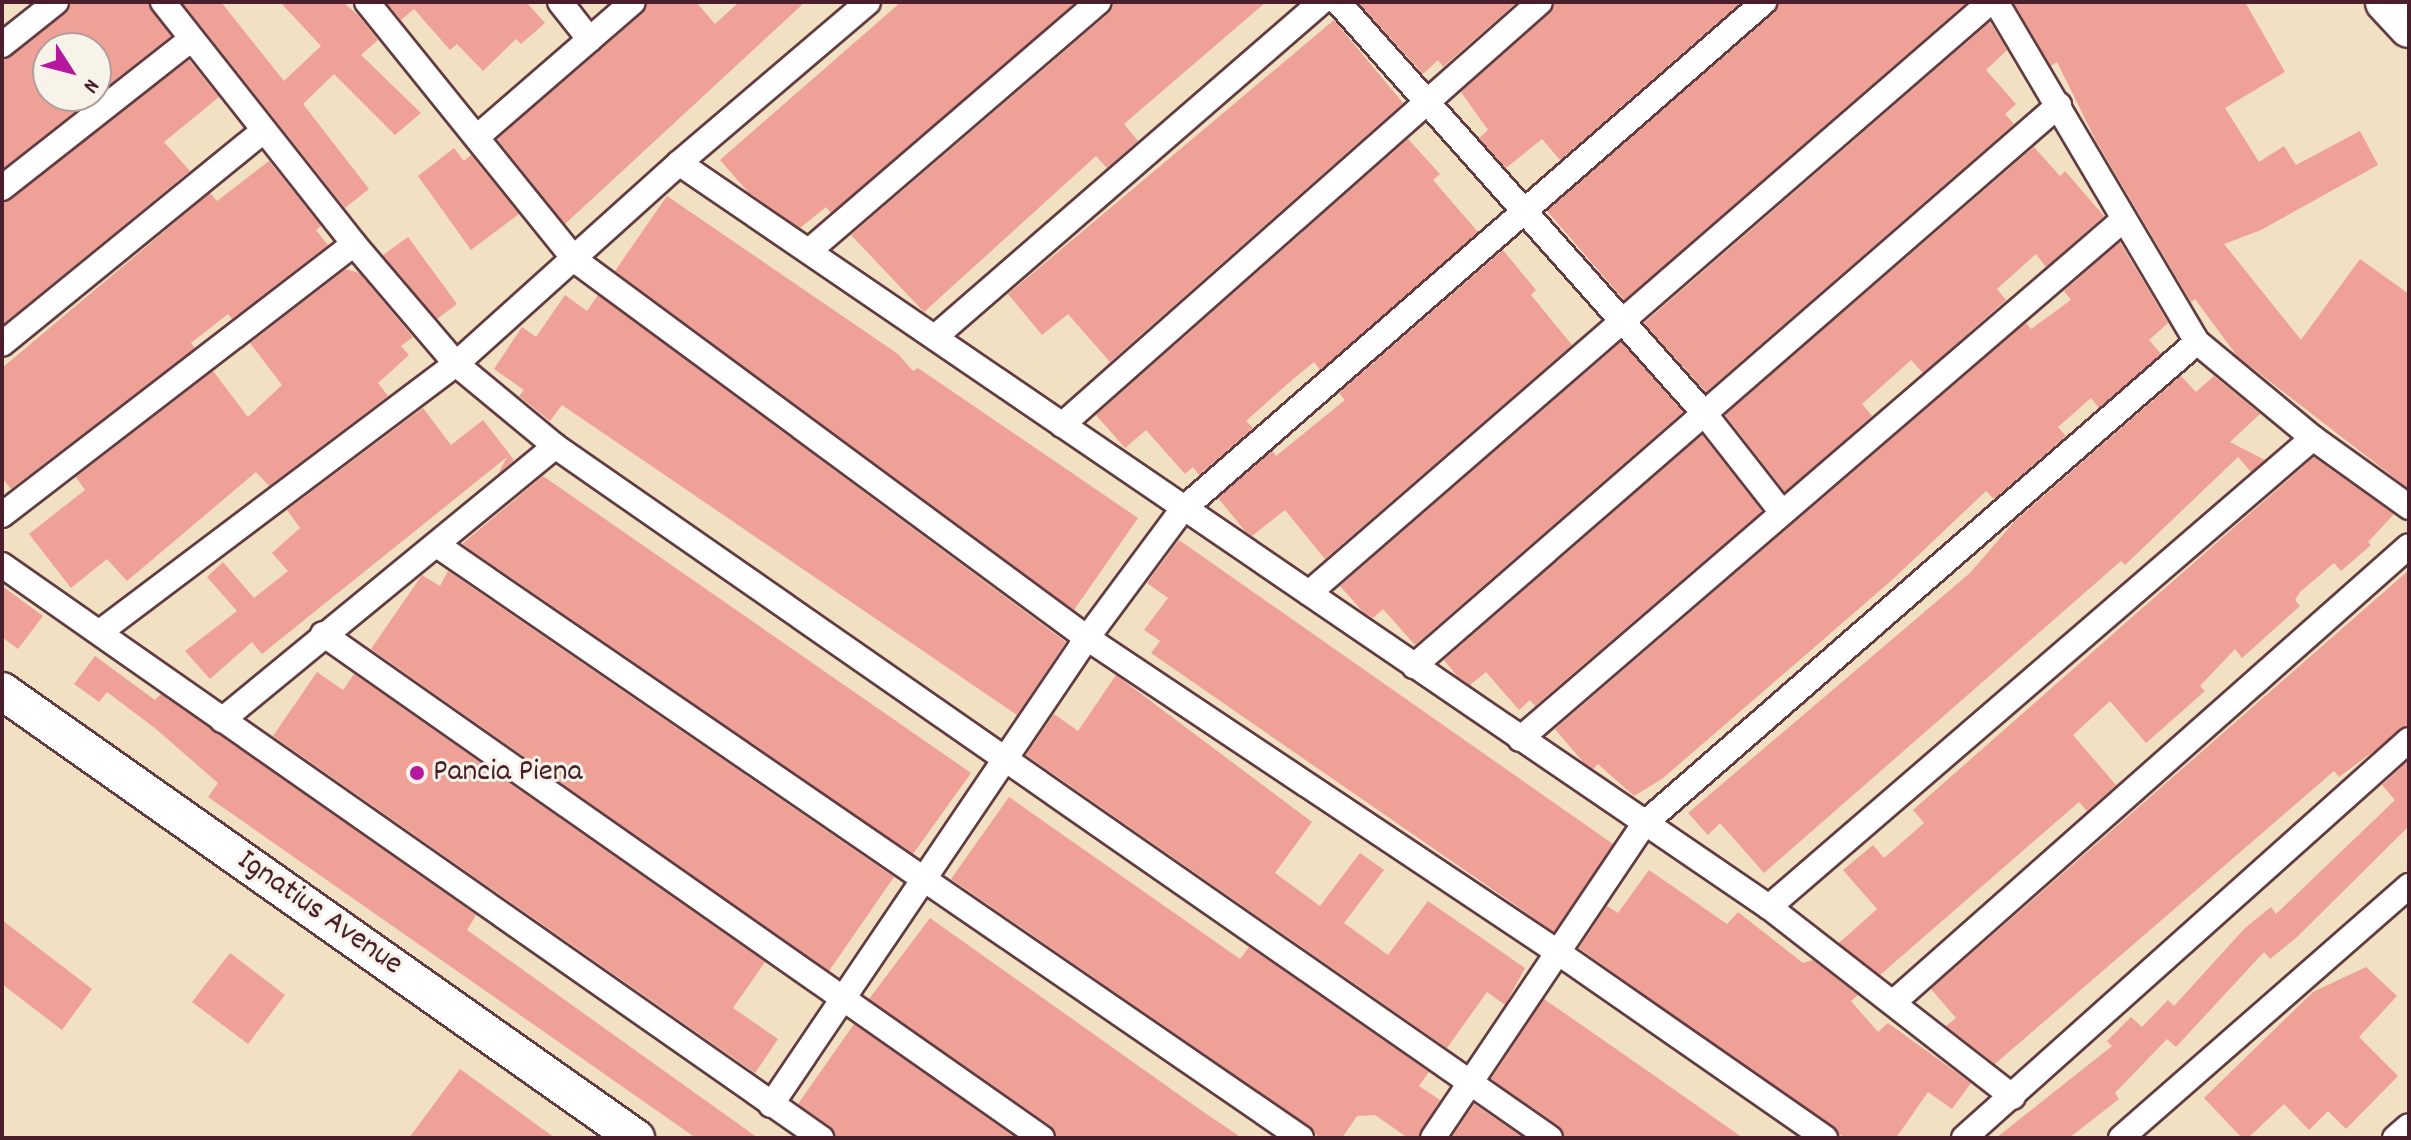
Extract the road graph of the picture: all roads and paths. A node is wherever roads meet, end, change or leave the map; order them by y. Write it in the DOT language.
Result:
graph roads {
  1 [pos="56,2"];
  2 [pos="163,2"];
  3 [pos="367,2"];
  4 [pos="560,2"];
  5 [pos="633,2"];
  6 [pos="868,2"];
  7 [pos="1099,2"];
  8 [pos="1321,2"];
  9 [pos="1338,2"];
  10 [pos="1540,2"];
  11 [pos="1764,2"];
  12 [pos="1993,2"];
  13 [pos="2386,2"];
  14 [pos="2409,27"];
  15 [pos="190,40"];
  16 [pos="590,40"];
  17 [pos="2,45"];
  18 [pos="1424,101"];
  19 [pos="2059,105"];
  20 [pos="263,131"];
  21 [pos="477,137"];
  22 [pos="679,163"];
  23 [pos="2,188"];
  24 [pos="1525,211"];
  25 [pos="2123,220"];
  26 [pos="354,244"];
  27 [pos="809,251"];
  28 [pos="575,260"];
  29 [pos="1621,321"];
  30 [pos="935,337"];
  31 [pos="2197,342"];
  32 [pos="2,344"];
  33 [pos="456,364"];
  34 [pos="1704,413"];
  35 [pos="1062,425"];
  36 [pos="2313,438"];
  37 [pos="555,446"];
  38 [pos="2409,507"];
  39 [pos="1182,510"];
  40 [pos="1780,510"];
  41 [pos="2,515"];
  42 [pos="437,545"];
  43 [pos="2409,546"];
  44 [pos="2,565"];
  45 [pos="1309,593"];
  46 [pos="100,632"];
  47 [pos="323,634"];
  48 [pos="1087,638"];
  49 [pos="1414,666"];
  50 [pos="2,691"];
  51 [pos="222,720"];
  52 [pos="1520,739"];
  53 [pos="2409,740"];
  54 [pos="1004,760"];
  55 [pos="1645,823"];
  56 [pos="922,882"];
  57 [pos="2409,886"];
  58 [pos="1769,907"];
  59 [pos="1559,953"];
  60 [pos="845,1000"];
  61 [pos="1895,1001"];
  62 [pos="1471,1085"];
  63 [pos="2013,1097"];
  64 [pos="771,1105"];
  65 [pos="2409,1126"];
  66 [pos="636,1138"];
  67 [pos="821,1138"];
  68 [pos="1042,1138"];
  69 [pos="1301,1138"];
  70 [pos="1433,1138"];
  71 [pos="1550,1138"];
  72 [pos="1825,1138"];
  73 [pos="1964,1138"];
  74 [pos="2121,1138"];
  75 [pos="2395,1138"];
  1 -- 17 [label="street"];
  2 -- 15 [label="street"];
  3 -- 21 [label="street"];
  4 -- 16 [label="street"];
  5 -- 16 [label="street"];
  6 -- 22 [label="street"];
  7 -- 27 [label="street"];
  8 -- 30 [label="street"];
  9 -- 18 [label="street"];
  10 -- 18 [label="street"];
  11 -- 24 [label="street"];
  12 -- 19 [label="street"];
  12 -- 29 [label="street"];
  13 -- 14 [label="main road"];
  15 -- 20 [label="street"];
  15 -- 23 [label="street"];
  16 -- 21 [label="street"];
  18 -- 24 [label="street"];
  18 -- 35 [label="street"];
  19 -- 25 [label="street"];
  19 -- 34 [label="street"];
  20 -- 26 [label="street"];
  20 -- 32 [label="street"];
  21 -- 28 [label="street"];
  22 -- 27 [label="street"];
  22 -- 28 [label="street"];
  24 -- 29 [label="street"];
  24 -- 39 [label="street"];
  25 -- 31 [label="street"];
  25 -- 40 [label="street"];
  26 -- 33 [label="street"];
  26 -- 41 [label="street"];
  27 -- 30 [label="street"];
  28 -- 33 [label="street"];
  28 -- 48 [label="street"];
  29 -- 34 [label="street"];
  29 -- 45 [label="street"];
  30 -- 35 [label="street"];
  31 -- 36 [label="street"];
  31 -- 55 [label="street"];
  33 -- 37 [label="street"];
  33 -- 46 [label="street"];
  34 -- 40 [label="street"];
  34 -- 49 [label="street"];
  35 -- 39 [label="street"];
  36 -- 38 [label="street"];
  36 -- 58 [label="street"];
  37 -- 42 [label="street"];
  37 -- 54 [label="street"];
  39 -- 45 [label="street"];
  39 -- 48 [label="street"];
  40 -- 52 [label="street"];
  42 -- 47 [label="street"];
  42 -- 56 [label="street"];
  43 -- 61 [label="street"];
  44 -- 46 [label="street"];
  45 -- 49 [label="street"];
  46 -- 51 [label="street"];
  47 -- 51 [label="street"];
  47 -- 60 [label="street"];
  48 -- 54 [label="street"];
  48 -- 59 [label="street"];
  49 -- 52 [label="street"];
  50 -- 66 [label="street, Ignatius Avenue"];
  51 -- 64 [label="street"];
  52 -- 55 [label="street"];
  53 -- 63 [label="street"];
  54 -- 56 [label="street"];
  54 -- 62 [label="street"];
  55 -- 58 [label="street"];
  55 -- 59 [label="street"];
  56 -- 60 [label="street"];
  56 -- 69 [label="street"];
  57 -- 74 [label="street"];
  58 -- 61 [label="street"];
  59 -- 62 [label="street"];
  59 -- 72 [label="street"];
  60 -- 64 [label="street"];
  60 -- 68 [label="street"];
  61 -- 63 [label="street"];
  62 -- 70 [label="street"];
  62 -- 71 [label="street"];
  63 -- 73 [label="street"];
  64 -- 67 [label="street"];
  65 -- 75 [label="street"];
}
